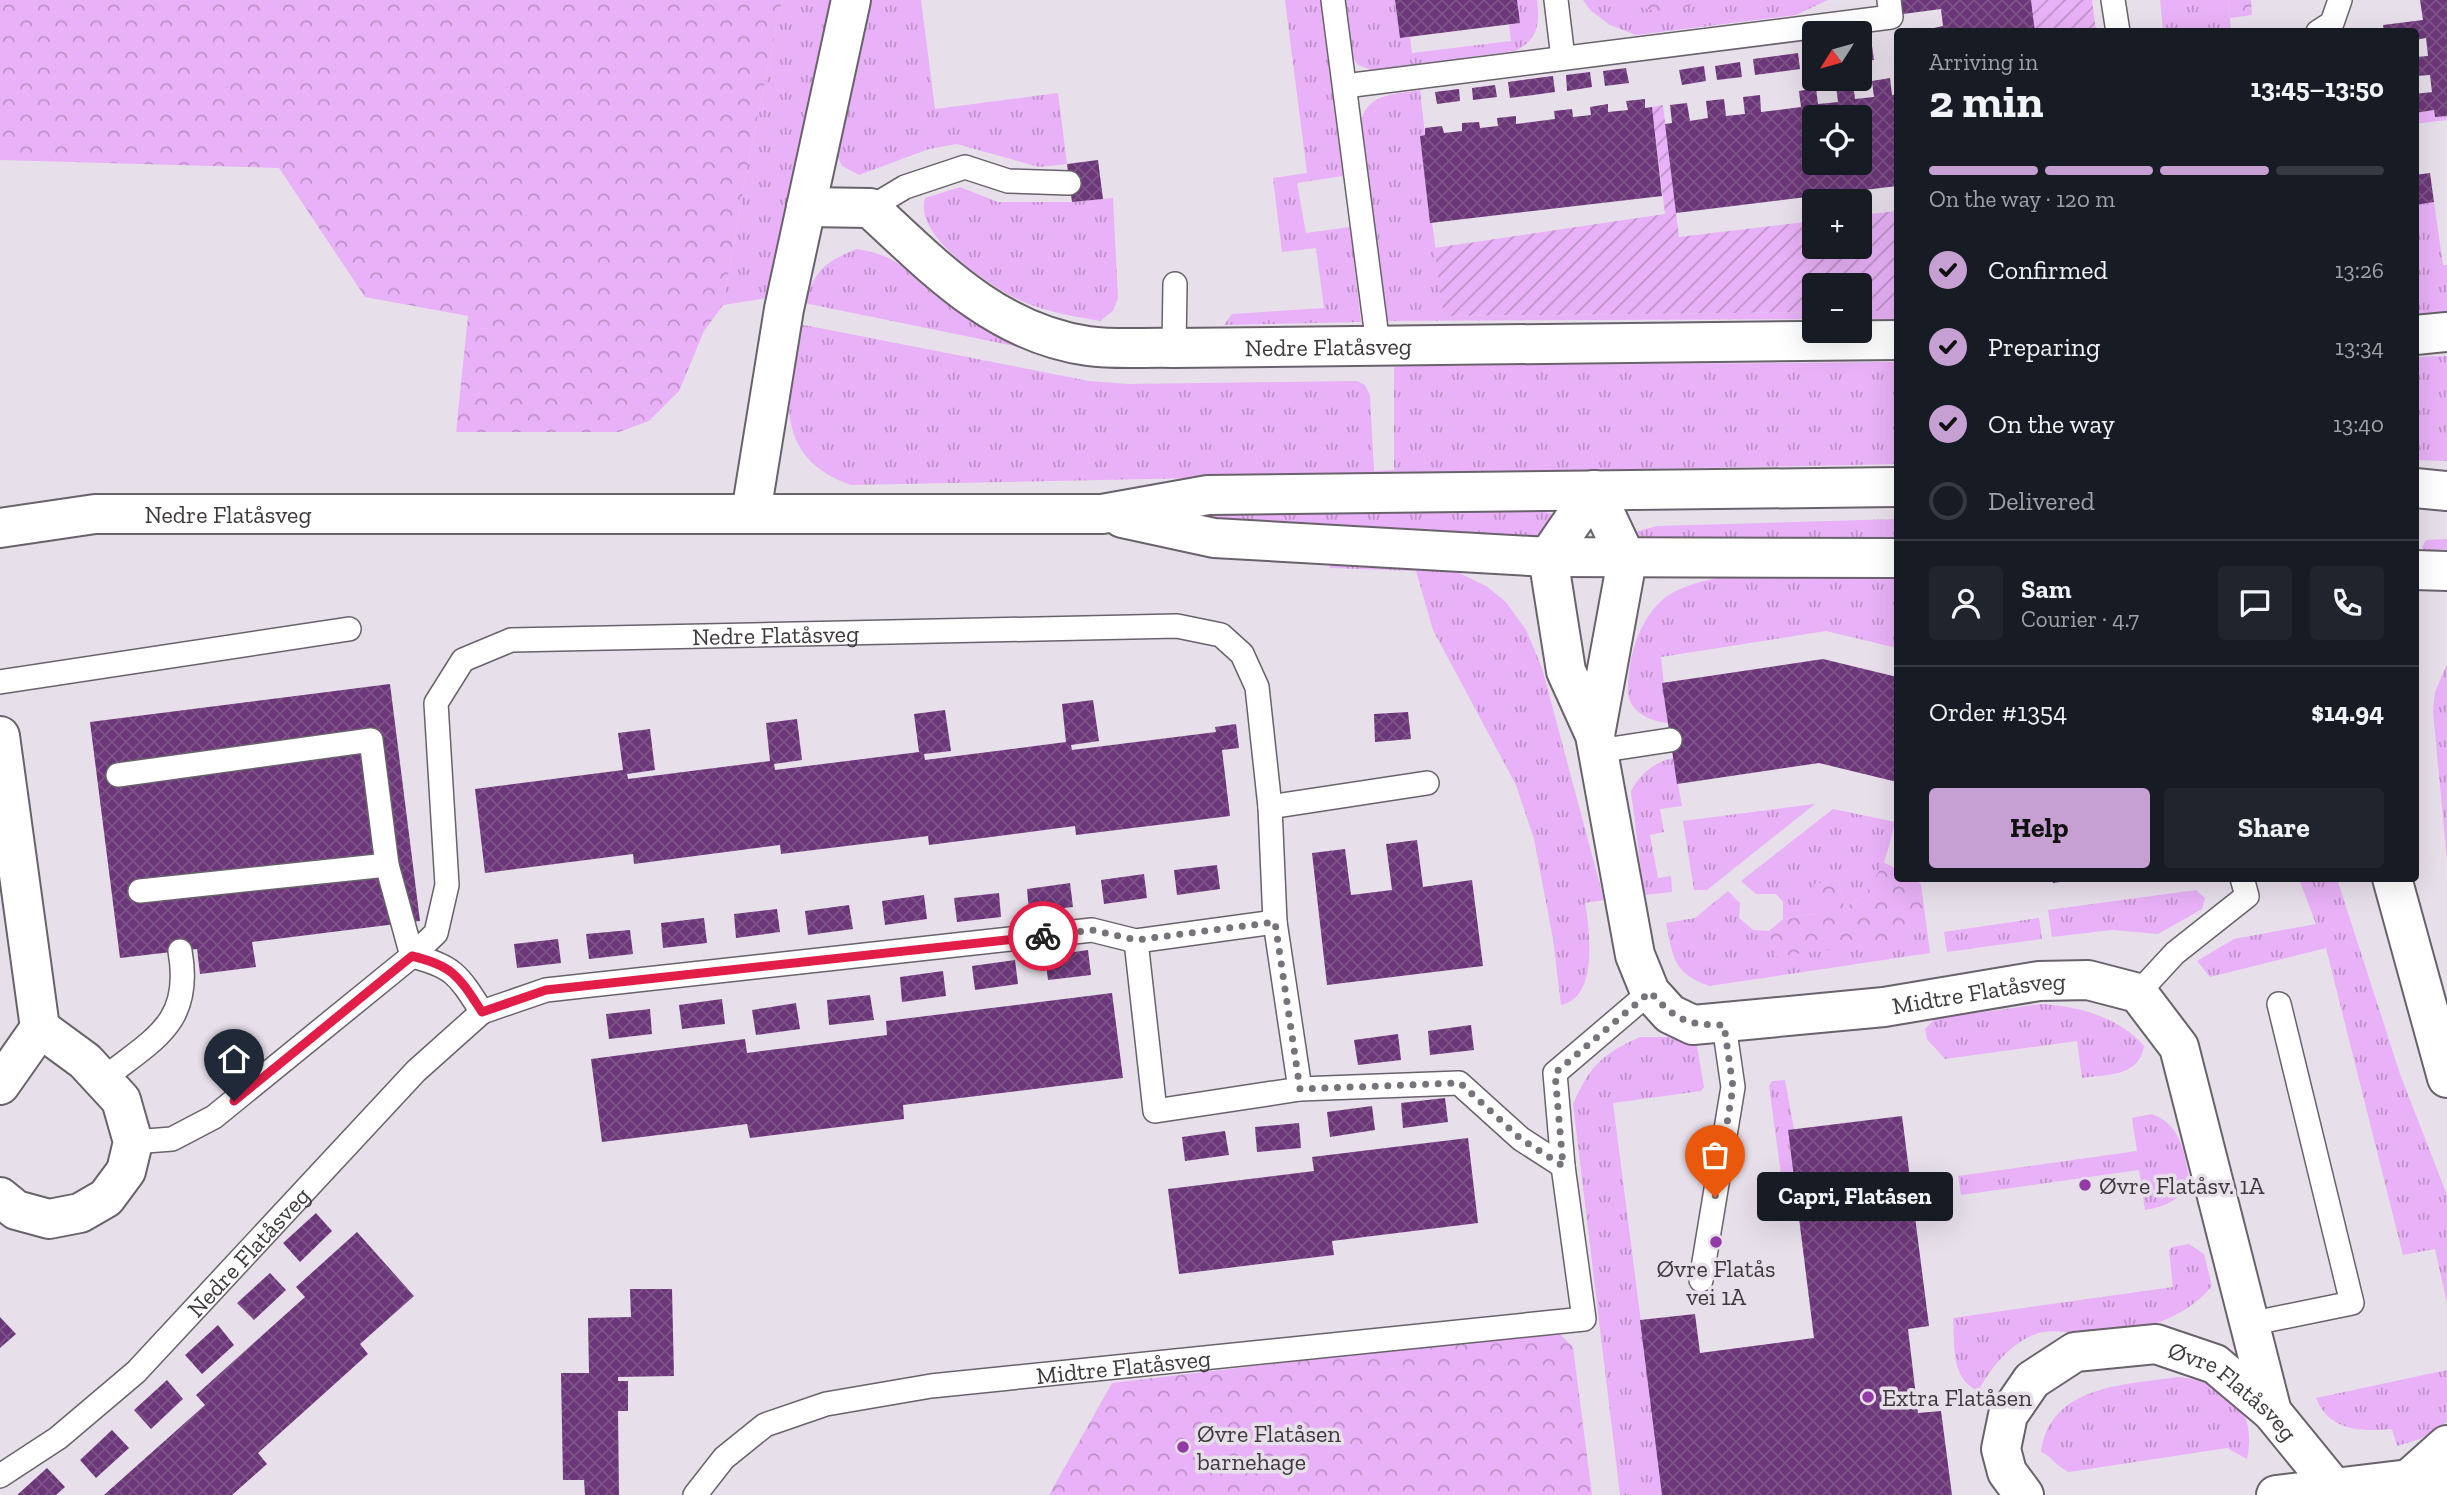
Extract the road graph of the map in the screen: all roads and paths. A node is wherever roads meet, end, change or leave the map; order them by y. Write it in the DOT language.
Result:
graph roads {
  1 [pos="851,0"];
  2 [pos="1333,0"];
  3 [pos="1556,0"];
  4 [pos="1889,0"];
  5 [pos="2113,0"];
  6 [pos="2340,0"];
  7 [pos="2117,28"];
  8 [pos="2324,28"];
  9 [pos="1563,58"];
  10 [pos="1345,86"];
  11 [pos="1069,183"];
  12 [pos="806,207"];
  13 [pos="870,208"];
  14 [pos="1175,284"];
  15 [pos="2447,332"];
  16 [pos="2419,335"];
  17 [pos="1894,340"];
  18 [pos="1378,345"];
  19 [pos="1174,348"];
  20 [pos="1894,487"];
  21 [pos="2419,488"];
  22 [pos="1594,490"];
  23 [pos="2447,491"];
  24 [pos="751,513"];
  25 [pos="1102,514"];
  26 [pos="0,528"];
  27 [pos="1548,557"];
  28 [pos="1894,558"];
  29 [pos="1627,560"];
  30 [pos="2419,570"];
  31 [pos="2447,570"];
  32 [pos="349,629"];
  33 [pos="0,682"];
  34 [pos="0,736"];
  35 [pos="1670,740"];
  36 [pos="1597,743"];
  37 [pos="118,775"];
  38 [pos="1427,783"];
  39 [pos="1270,807"];
  40 [pos="5,809"];
  41 [pos="387,864"];
  42 [pos="2243,882"];
  43 [pos="2393,882"];
  44 [pos="140,891"];
  45 [pos="1275,922"];
  46 [pos="1136,940"];
  47 [pos="180,951"];
  48 [pos="412,956"];
  49 [pos="1650,992"];
  50 [pos="2137,993"];
  51 [pos="2279,1004"];
  52 [pos="482,1012"];
  53 [pos="1724,1025"];
  54 [pos="40,1028"];
  55 [pos="2447,1078"];
  56 [pos="102,1080"];
  57 [pos="0,1085"];
  58 [pos="1300,1089"];
  59 [pos="133,1142"];
  60 [pos="1563,1166"];
  61 [pos="0,1197"];
  62 [pos="1701,1280"];
  63 [pos="2249,1324"];
  64 [pos="2272,1412"];
  65 [pos="2447,1445"];
  66 [pos="0,1476"];
  67 [pos="2409,1479"];
  68 [pos="2447,1483"];
  69 [pos="2334,1488"];
  70 [pos="695,1495"];
  71 [pos="2025,1495"];
  72 [pos="2284,1495"];
  1 -- 12 [label="street"];
  2 -- 10 [label="lane"];
  3 -- 9 [label="lane"];
  4 -- 9 [label="lane"];
  5 -- 7 [label="lane"];
  6 -- 8 [label="lane"];
  9 -- 10 [label="lane"];
  10 -- 18 [label="lane"];
  11 -- 13 [label="lane"];
  12 -- 13 [label="street"];
  12 -- 24 [label="street"];
  13 -- 19 [label="street, Nedre Flatåsveg"];
  14 -- 19 [label="lane"];
  15 -- 16 [label="street"];
  17 -- 18 [label="street, Nedre Flatåsveg"];
  18 -- 19 [label="street, Nedre Flatåsveg"];
  20 -- 22 [label="street, Nedre Flatåsveg"];
  21 -- 23 [label="street"];
  22 -- 25 [label="street, Nedre Flatåsveg"];
  22 -- 27 [label="street"];
  22 -- 29 [label="street"];
  24 -- 25 [label="street, Nedre Flatåsveg"];
  24 -- 26 [label="street, Nedre Flatåsveg"];
  25 -- 27 [label="street, Nedre Flatåsveg"];
  27 -- 29 [label="street, Nedre Flatåsveg"];
  27 -- 36 [label="street, Midtre Flatåsveg"];
  28 -- 29 [label="street, Nedre Flatåsveg"];
  29 -- 36 [label="street, Midtre Flatåsveg"];
  30 -- 31 [label="street"];
  32 -- 33 [label="lane"];
  34 -- 40 [label="street"];
  35 -- 36 [label="lane"];
  36 -- 49 [label="street, Midtre Flatåsveg"];
  37 -- 41 [label="lane"];
  38 -- 39 [label="lane"];
  39 -- 45 [label="lane, Nedre Flatåsveg"];
  39 -- 48 [label="lane, Nedre Flatåsveg"];
  40 -- 54 [label="street"];
  41 -- 44 [label="lane"];
  41 -- 48 [label="lane"];
  42 -- 50 [label="lane"];
  43 -- 55 [label="street"];
  45 -- 46 [label="lane, Nedre Flatåsveg"];
  45 -- 58 [label="lane, Nedre Flatåsveg"];
  46 -- 52 [label="lane, Nedre Flatåsveg"];
  46 -- 58 [label="lane"];
  47 -- 56 [label="lane"];
  48 -- 52 [label="lane"];
  48 -- 59 [label="lane, Nedre Flatåsveg"];
  49 -- 53 [label="street, Midtre Flatåsveg"];
  49 -- 60 [label="lane"];
  50 -- 53 [label="street, Midtre Flatåsveg"];
  50 -- 63 [label="street"];
  51 -- 63 [label="lane"];
  52 -- 66 [label="lane, Nedre Flatåsveg"];
  53 -- 62 [label="lane"];
  54 -- 56 [label="street"];
  54 -- 57 [label="street"];
  56 -- 59 [label="street"];
  58 -- 60 [label="lane"];
  59 -- 61 [label="street"];
  60 -- 70 [label="lane, Midtre Flatåsveg"];
  63 -- 64 [label="street"];
  64 -- 69 [label="street, Øvre Flatåsveg"];
  64 -- 71 [label="street, Øvre Flatåsveg"];
  65 -- 67 [label="street"];
  67 -- 68 [label="street"];
  67 -- 69 [label="street"];
  69 -- 72 [label="street"];
}
